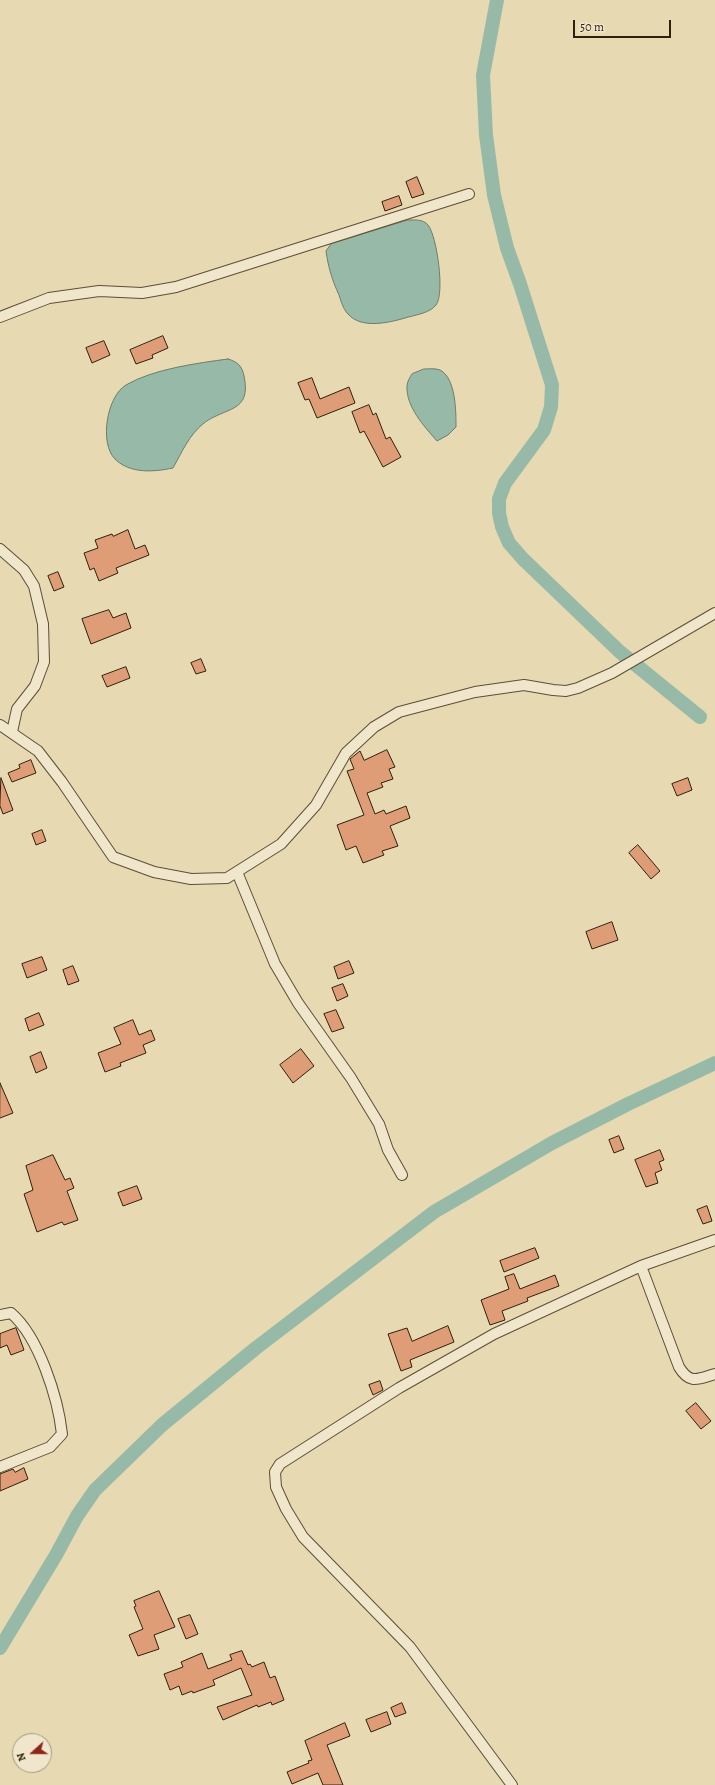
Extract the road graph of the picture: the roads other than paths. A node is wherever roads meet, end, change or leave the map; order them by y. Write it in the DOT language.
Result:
graph roads {
  1 [pos="469,194"];
  2 [pos="0,317"];
  3 [pos="0,548"];
  4 [pos="715,613"];
  5 [pos="0,725"];
  6 [pos="12,732"];
  7 [pos="237,872"];
  8 [pos="402,1174"];
  9 [pos="715,1240"];
  10 [pos="641,1266"];
  11 [pos="0,1315"];
  12 [pos="715,1374"];
  13 [pos="0,1466"];
  14 [pos="512,1785"];
  1 -- 2 [label="street"];
  3 -- 6 [label="street"];
  4 -- 7 [label="street"];
  5 -- 6 [label="street"];
  6 -- 7 [label="street"];
  7 -- 8 [label="street"];
  9 -- 10 [label="street"];
  10 -- 12 [label="street"];
  10 -- 14 [label="street"];
  11 -- 13 [label="street"];
}
